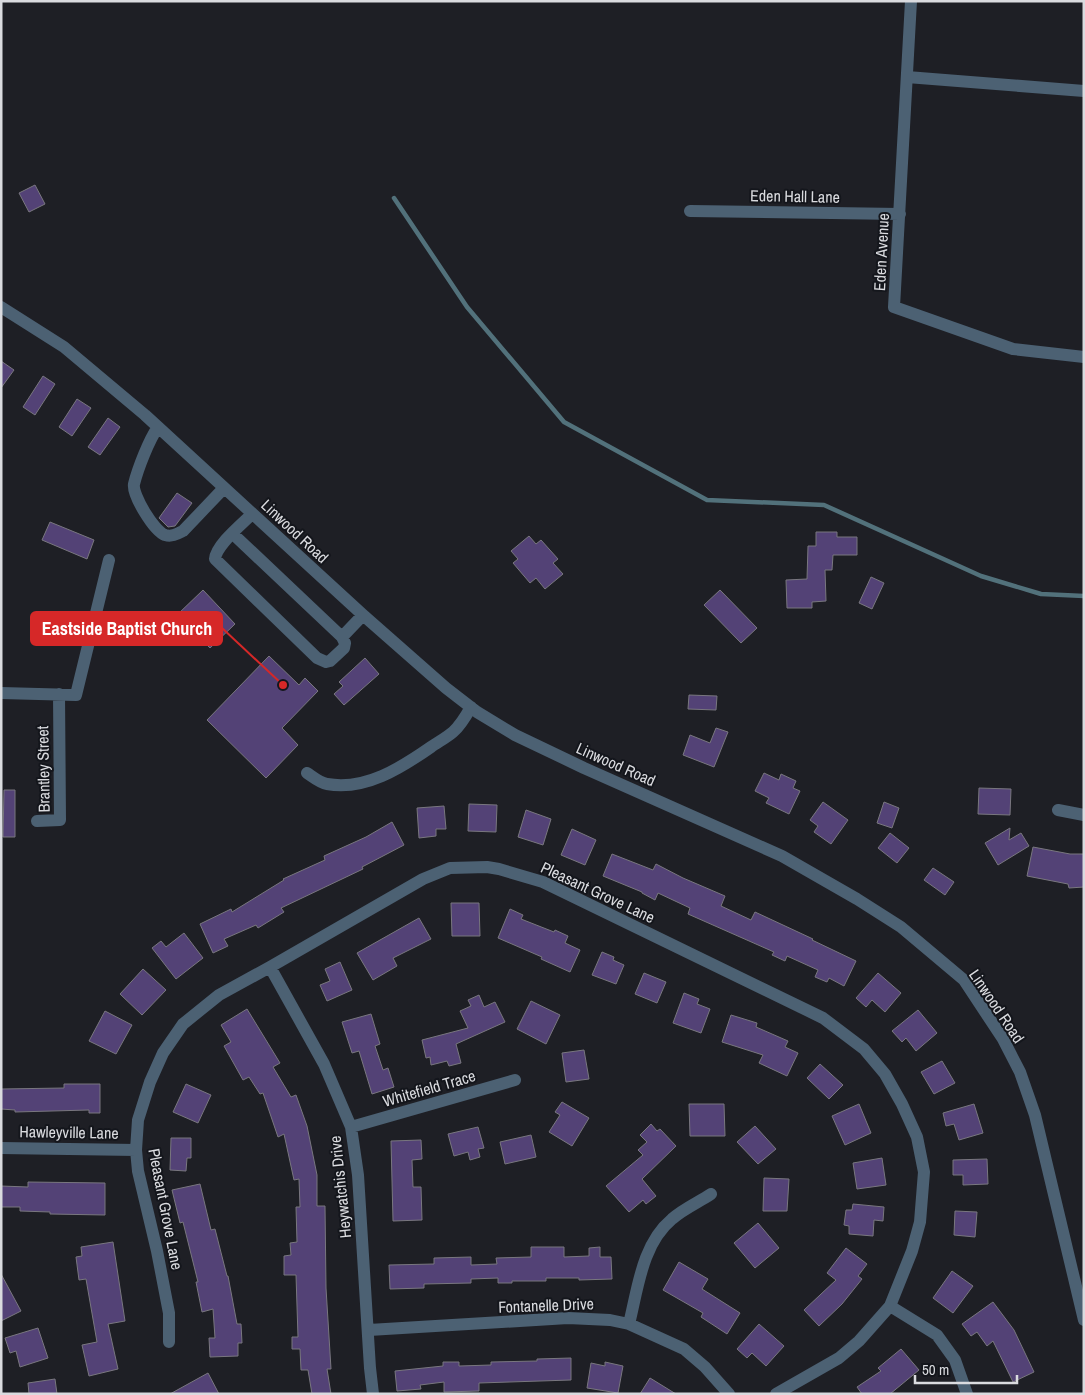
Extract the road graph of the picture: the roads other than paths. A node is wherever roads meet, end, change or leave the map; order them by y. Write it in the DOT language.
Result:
graph roads {
  1 [pos="911,1"];
  2 [pos="908,77"];
  3 [pos="1084,91"];
  4 [pos="690,211"];
  5 [pos="900,214"];
  6 [pos="1,307"];
  7 [pos="1084,357"];
  8 [pos="158,427"];
  9 [pos="224,488"];
  10 [pos="252,514"];
  11 [pos="233,534"];
  12 [pos="109,560"];
  13 [pos="363,616"];
  14 [pos="342,637"];
  15 [pos="1,692"];
  16 [pos="59,694"];
  17 [pos="471,707"];
  18 [pos="307,773"];
  19 [pos="1058,810"];
  20 [pos="1084,815"];
  21 [pos="37,821"];
  22 [pos="270,967"];
  23 [pos="515,1080"];
  24 [pos="351,1127"];
  25 [pos="1,1148"];
  26 [pos="136,1150"];
  27 [pos="711,1194"];
  28 [pos="890,1306"];
  29 [pos="1084,1320"];
  30 [pos="629,1324"];
  31 [pos="369,1330"];
  32 [pos="168,1342"];
  33 [pos="373,1394"];
  34 [pos="729,1394"];
  35 [pos="776,1394"];
  36 [pos="967,1394"];
  1 -- 2 [label="street, Eden Avenue"];
  2 -- 3 [label="street"];
  2 -- 5 [label="street, Eden Avenue"];
  4 -- 5 [label="street, Eden Hall Lane"];
  5 -- 7 [label="street, Eden Avenue"];
  6 -- 8 [label="street, Linwood Road"];
  8 -- 9 [label="street, Linwood Road"];
  8 -- 9 [label="street"];
  9 -- 10 [label="street, Linwood Road"];
  10 -- 11 [label="street"];
  10 -- 13 [label="street, Linwood Road"];
  11 -- 14 [label="street"];
  11 -- 14 [label="street"];
  12 -- 16 [label="street"];
  13 -- 14 [label="street"];
  13 -- 17 [label="street, Linwood Road"];
  15 -- 16 [label="street"];
  16 -- 21 [label="street, Brantley Street"];
  17 -- 18 [label="street"];
  17 -- 29 [label="street, Linwood Road"];
  19 -- 20 [label="street"];
  22 -- 24 [label="street, Heywatchis Drive"];
  22 -- 26 [label="street, Pleasant Grove Lane"];
  22 -- 28 [label="street, Pleasant Grove Lane"];
  23 -- 24 [label="street, Whitefield Trace"];
  24 -- 31 [label="street, Heywatchis Drive"];
  25 -- 26 [label="street, Hawleyville Lane"];
  26 -- 32 [label="street, Pleasant Grove Lane"];
  27 -- 30 [label="street"];
  28 -- 35 [label="street, Pleasant Grove Lane"];
  28 -- 36 [label="street"];
  30 -- 31 [label="street, Fontanelle Drive"];
  30 -- 34 [label="street, Fontanelle Drive"];
  31 -- 33 [label="street, Heywatchis Drive"];
}
